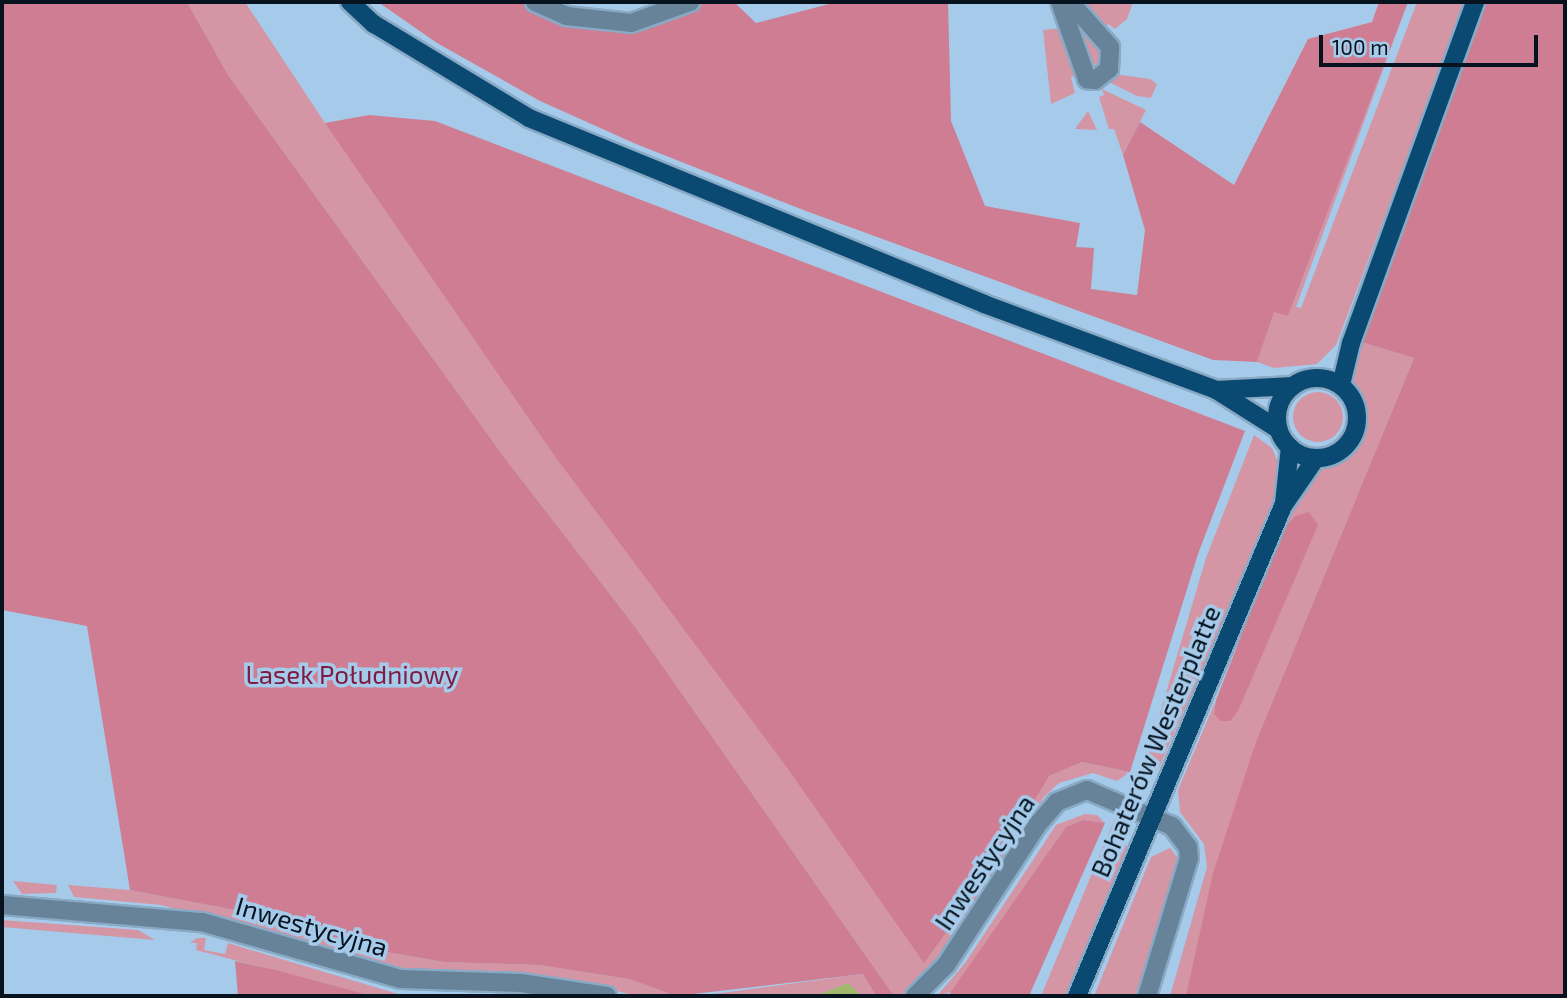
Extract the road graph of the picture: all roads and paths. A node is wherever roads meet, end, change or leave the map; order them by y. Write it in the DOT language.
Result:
graph roads {
  1 [pos="350,2"];
  2 [pos="535,2"];
  3 [pos="690,2"];
  4 [pos="1060,2"];
  5 [pos="1070,2"];
  6 [pos="1475,2"];
  7 [pos="1333,381"];
  8 [pos="1293,386"];
  9 [pos="1216,390"];
  10 [pos="1276,428"];
  11 [pos="1290,447"];
  12 [pos="1316,458"];
  13 [pos="1283,506"];
  14 [pos="1151,816"];
  15 [pos="2,905"];
  16 [pos="607,996"];
  17 [pos="915,996"];
  18 [pos="1077,996"];
  19 [pos="1147,996"];
  1 -- 9 [label="main road"];
  2 -- 3 [label="street"];
  4 -- 5 [label="street"];
  6 -- 7 [label="main road"];
  7 -- 8 [label="main road"];
  7 -- 12 [label="main road"];
  8 -- 9 [label="main road"];
  8 -- 10 [label="main road"];
  9 -- 10 [label="main road"];
  10 -- 11 [label="main road"];
  11 -- 12 [label="main road"];
  11 -- 13 [label="main road, Bohaterów Westerplatte"];
  12 -- 13 [label="main road, Bohaterów Westerplatte"];
  13 -- 14 [label="main road, Bohaterów Westerplatte"];
  14 -- 17 [label="street, Inwestycyjna"];
  14 -- 18 [label="main road, Bohaterów Westerplatte"];
  14 -- 19 [label="street, Inwestycyjna"];
  15 -- 16 [label="street, Inwestycyjna"];
}
